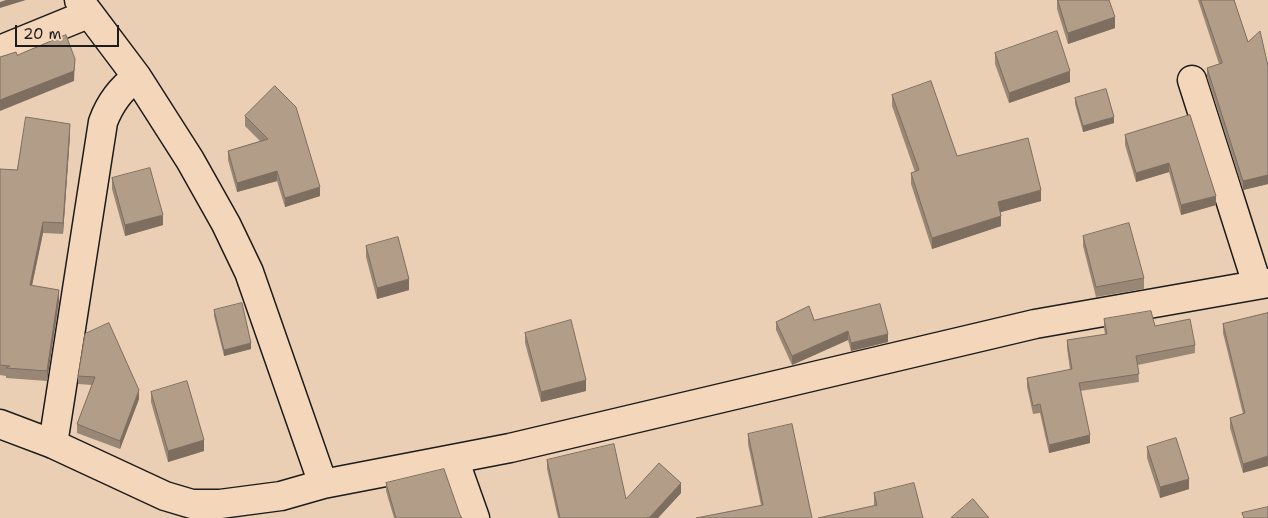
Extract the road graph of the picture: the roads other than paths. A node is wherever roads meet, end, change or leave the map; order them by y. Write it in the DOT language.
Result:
graph roads {
  1 [pos="84,7"];
  2 [pos="0,50"];
  3 [pos="137,77"];
  4 [pos="1192,80"];
  5 [pos="1263,284"];
  6 [pos="0,424"];
  7 [pos="53,444"];
  8 [pos="454,459"];
  9 [pos="322,484"];
  10 [pos="475,518"];
  1 -- 2 [label="street"];
  1 -- 3 [label="street"];
  3 -- 7 [label="street"];
  3 -- 9 [label="street"];
  4 -- 5 [label="street"];
  5 -- 8 [label="street"];
  6 -- 7 [label="street"];
  7 -- 9 [label="street"];
  8 -- 9 [label="street"];
  8 -- 10 [label="street"];
}
